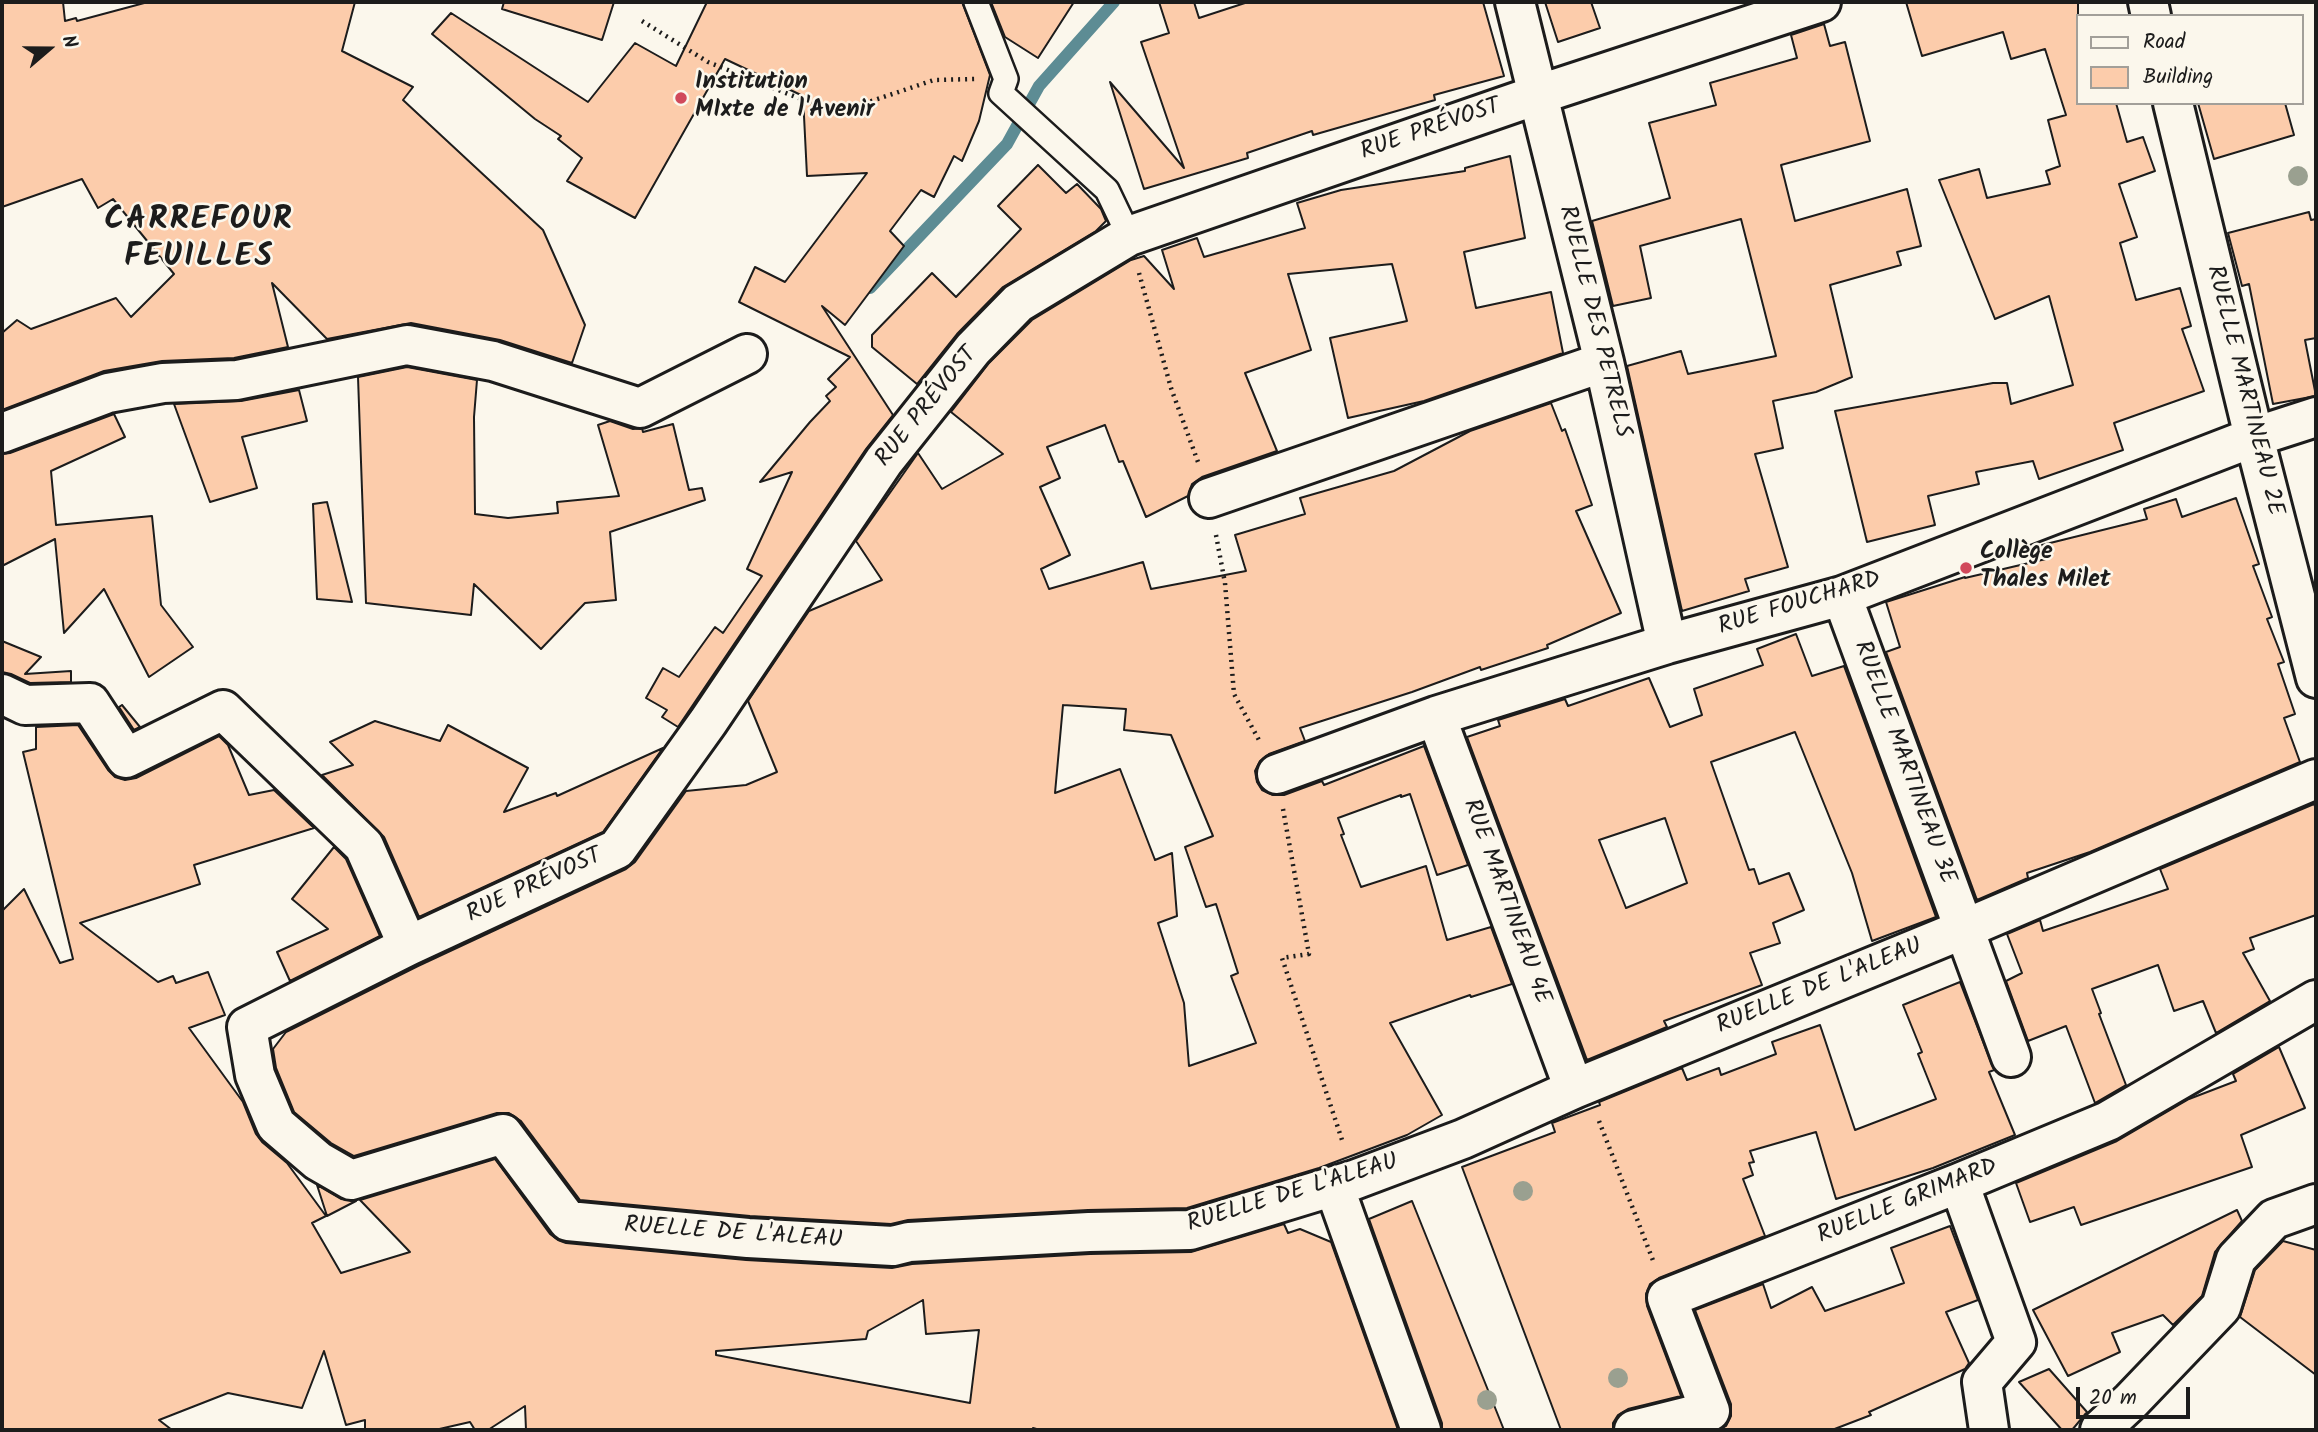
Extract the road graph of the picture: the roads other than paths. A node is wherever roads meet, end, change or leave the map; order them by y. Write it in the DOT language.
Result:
graph roads {
  1 [pos="976,2"];
  2 [pos="1515,2"];
  3 [pos="1821,2"];
  4 [pos="1537,94"];
  5 [pos="2173,105"];
  6 [pos="1129,236"];
  7 [pos="747,354"];
  8 [pos="1604,362"];
  9 [pos="2316,417"];
  10 [pos="2,433"];
  11 [pos="2254,437"];
  12 [pos="1209,499"];
  13 [pos="1842,596"];
  14 [pos="1667,643"];
  15 [pos="2316,678"];
  16 [pos="2,694"];
  17 [pos="1436,716"];
  18 [pos="1277,774"];
  19 [pos="2316,779"];
  20 [pos="1964,929"];
  21 [pos="408,946"];
  22 [pos="2316,1000"];
  23 [pos="2011,1057"];
  24 [pos="255,1075"];
  25 [pos="1579,1086"];
  26 [pos="1344,1183"];
  27 [pos="1959,1184"];
  28 [pos="2316,1204"];
  29 [pos="1421,1430"];
  30 [pos="1634,1430"];
  31 [pos="1989,1430"];
  32 [pos="2100,1430"];
  1 -- 6 [label="lane"];
  2 -- 4 [label="street, RUELLE DES PETRELS"];
  3 -- 4 [label="street, RUE PRÉVOST"];
  4 -- 6 [label="street, RUE PRÉVOST"];
  4 -- 8 [label="street, RUELLE DES PETRELS"];
  5 -- 11 [label="street, RUELLE MARTINEAU 2E"];
  6 -- 21 [label="street, RUE PRÉVOST"];
  7 -- 10 [label="street"];
  8 -- 12 [label="street"];
  8 -- 14 [label="street, RUELLE DES PETRELS"];
  9 -- 11 [label="street, RUE FOUCHARD"];
  11 -- 13 [label="street, RUE FOUCHARD"];
  11 -- 15 [label="street, RUELLE MARTINEAU 2E"];
  13 -- 14 [label="street, RUE FOUCHARD"];
  13 -- 20 [label="street, RUELLE MARTINEAU 3E"];
  14 -- 17 [label="street, RUE FOUCHARD"];
  16 -- 21 [label="street"];
  17 -- 18 [label="street, RUE FOUCHARD"];
  17 -- 25 [label="street, RUE MARTINEAU 4E"];
  19 -- 20 [label="street, RUELLE DE L'ALEAU"];
  20 -- 23 [label="street, RUELLE MARTINEAU 3E"];
  20 -- 25 [label="street, RUELLE DE L'ALEAU"];
  21 -- 24 [label="street, RUE PRÉVOST"];
  22 -- 27 [label="street, RUELLE GRIMARD"];
  24 -- 26 [label="street, RUELLE DE L'ALEAU"];
  25 -- 26 [label="street, RUELLE DE L'ALEAU"];
  26 -- 29 [label="street"];
  27 -- 30 [label="street, RUELLE GRIMARD"];
  27 -- 31 [label="street"];
  28 -- 32 [label="street"];
}
